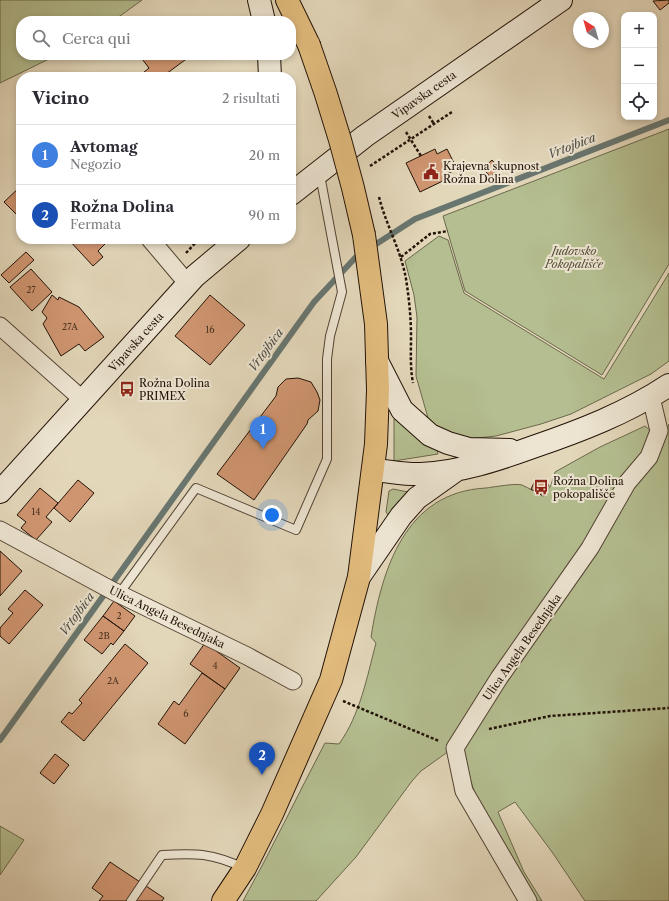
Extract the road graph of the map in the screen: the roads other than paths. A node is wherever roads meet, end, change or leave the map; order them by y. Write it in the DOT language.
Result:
graph roads {
  1 [pos="258,0"];
  2 [pos="287,0"];
  3 [pos="561,0"];
  4 [pos="263,16"];
  5 [pos="294,16"];
  6 [pos="296,19"];
  7 [pos="269,60"];
  8 [pos="270,72"];
  9 [pos="319,171"];
  10 [pos="296,190"];
  11 [pos="155,244"];
  12 [pos="213,244"];
  13 [pos="233,244"];
  14 [pos="192,280"];
  15 [pos="0,326"];
  16 [pos="377,362"];
  17 [pos="669,385"];
  18 [pos="651,397"];
  19 [pos="83,400"];
  20 [pos="523,451"];
  21 [pos="459,469"];
  22 [pos="373,470"];
  23 [pos="0,492"];
  24 [pos="0,530"];
  25 [pos="359,577"];
  26 [pos="116,593"];
  27 [pos="293,681"];
  28 [pos="245,868"];
  29 [pos="131,901"];
  30 [pos="223,901"];
  31 [pos="528,901"];
  1 -- 4 [label="main road"];
  2 -- 5 [label="main road, bridge"];
  3 -- 9 [label="main road, Vipavska cesta"];
  6 -- 16 [label="main road, bridge"];
  7 -- 8 [label="main road"];
  9 -- 10 [label="main road, Vipavska cesta"];
  9 -- 26 [label="lane"];
  11 -- 14 [label="street"];
  12 -- 14 [label="main road"];
  13 -- 14 [label="main road, Vipavska cesta"];
  14 -- 19 [label="main road, Vipavska cesta"];
  15 -- 19 [label="street"];
  16 -- 20 [label="main road"];
  16 -- 22 [label="main road"];
  17 -- 18 [label="main road"];
  18 -- 20 [label="main road"];
  18 -- 31 [label="street, Ulica Angela Besednjaka"];
  19 -- 23 [label="main road, Vipavska cesta"];
  20 -- 21 [label="main road"];
  21 -- 22 [label="main road"];
  21 -- 25 [label="main road"];
  22 -- 25 [label="main road"];
  24 -- 26 [label="street, Ulica Angela Besednjaka"];
  25 -- 28 [label="main road"];
  26 -- 27 [label="street, Ulica Angela Besednjaka"];
  28 -- 29 [label="lane"];
  28 -- 30 [label="main road"];
}
